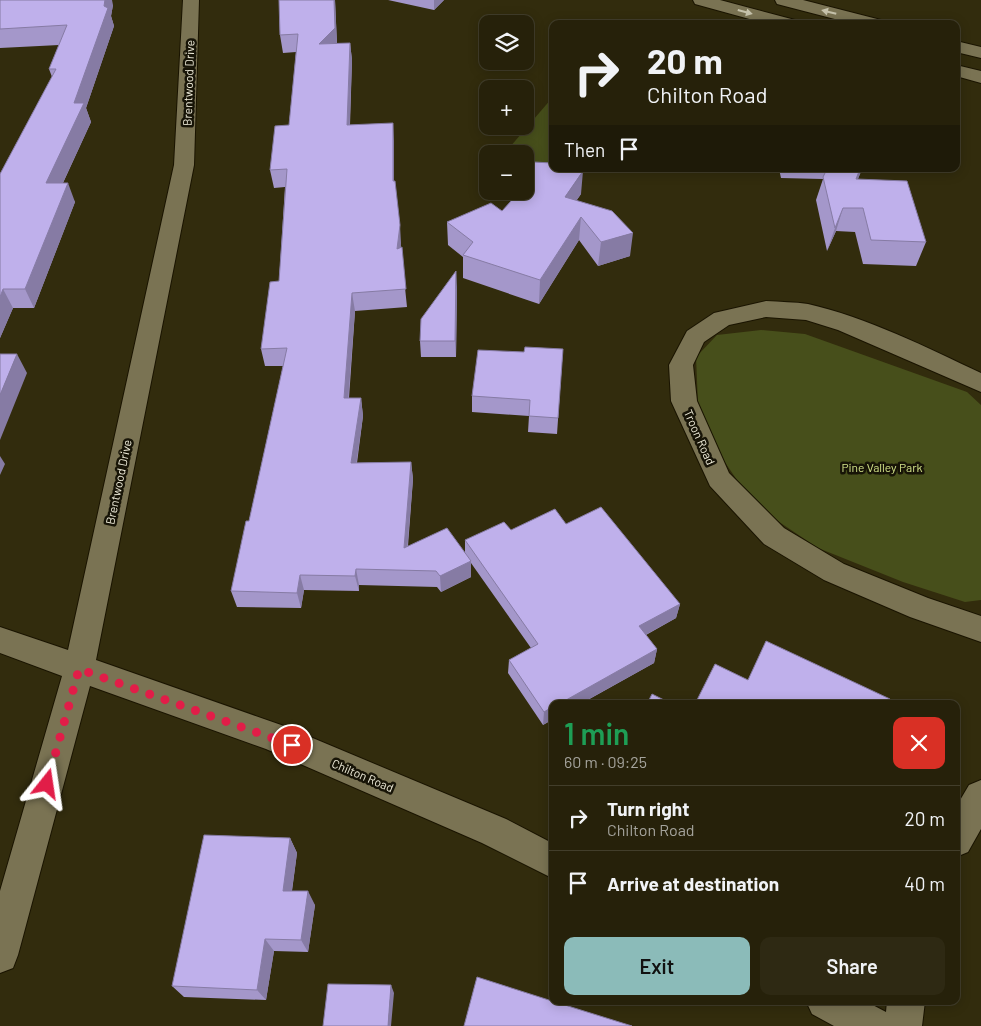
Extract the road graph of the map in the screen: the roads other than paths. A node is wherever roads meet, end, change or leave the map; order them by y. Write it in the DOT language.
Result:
graph roads {
  1 [pos="191,0"];
  2 [pos="701,0"];
  3 [pos="783,0"];
  4 [pos="774,20"];
  5 [pos="860,20"];
  6 [pos="960,47"];
  7 [pos="981,53"];
  8 [pos="960,71"];
  9 [pos="981,77"];
  10 [pos="981,383"];
  11 [pos="981,629"];
  12 [pos="0,640"];
  13 [pos="79,669"];
  14 [pos="981,796"];
  15 [pos="960,833"];
  16 [pos="549,859"];
  17 [pos="0,955"];
  18 [pos="833,1005"];
  19 [pos="906,1005"];
  20 [pos="873,1026"];
  21 [pos="903,1026"];
  1 -- 13 [label="street, Brentwood Drive"];
  2 -- 4 [label="street, one-way"];
  5 -- 3 [label="street, one-way"];
  6 -- 7 [label="street"];
  8 -- 9 [label="street"];
  10 -- 11 [label="street, Troon Road"];
  12 -- 13 [label="street, Chilton Road"];
  13 -- 16 [label="street, Chilton Road"];
  13 -- 17 [label="street, Brentwood Drive"];
  14 -- 15 [label="street"];
  18 -- 20 [label="street"];
  19 -- 21 [label="street"];
}
